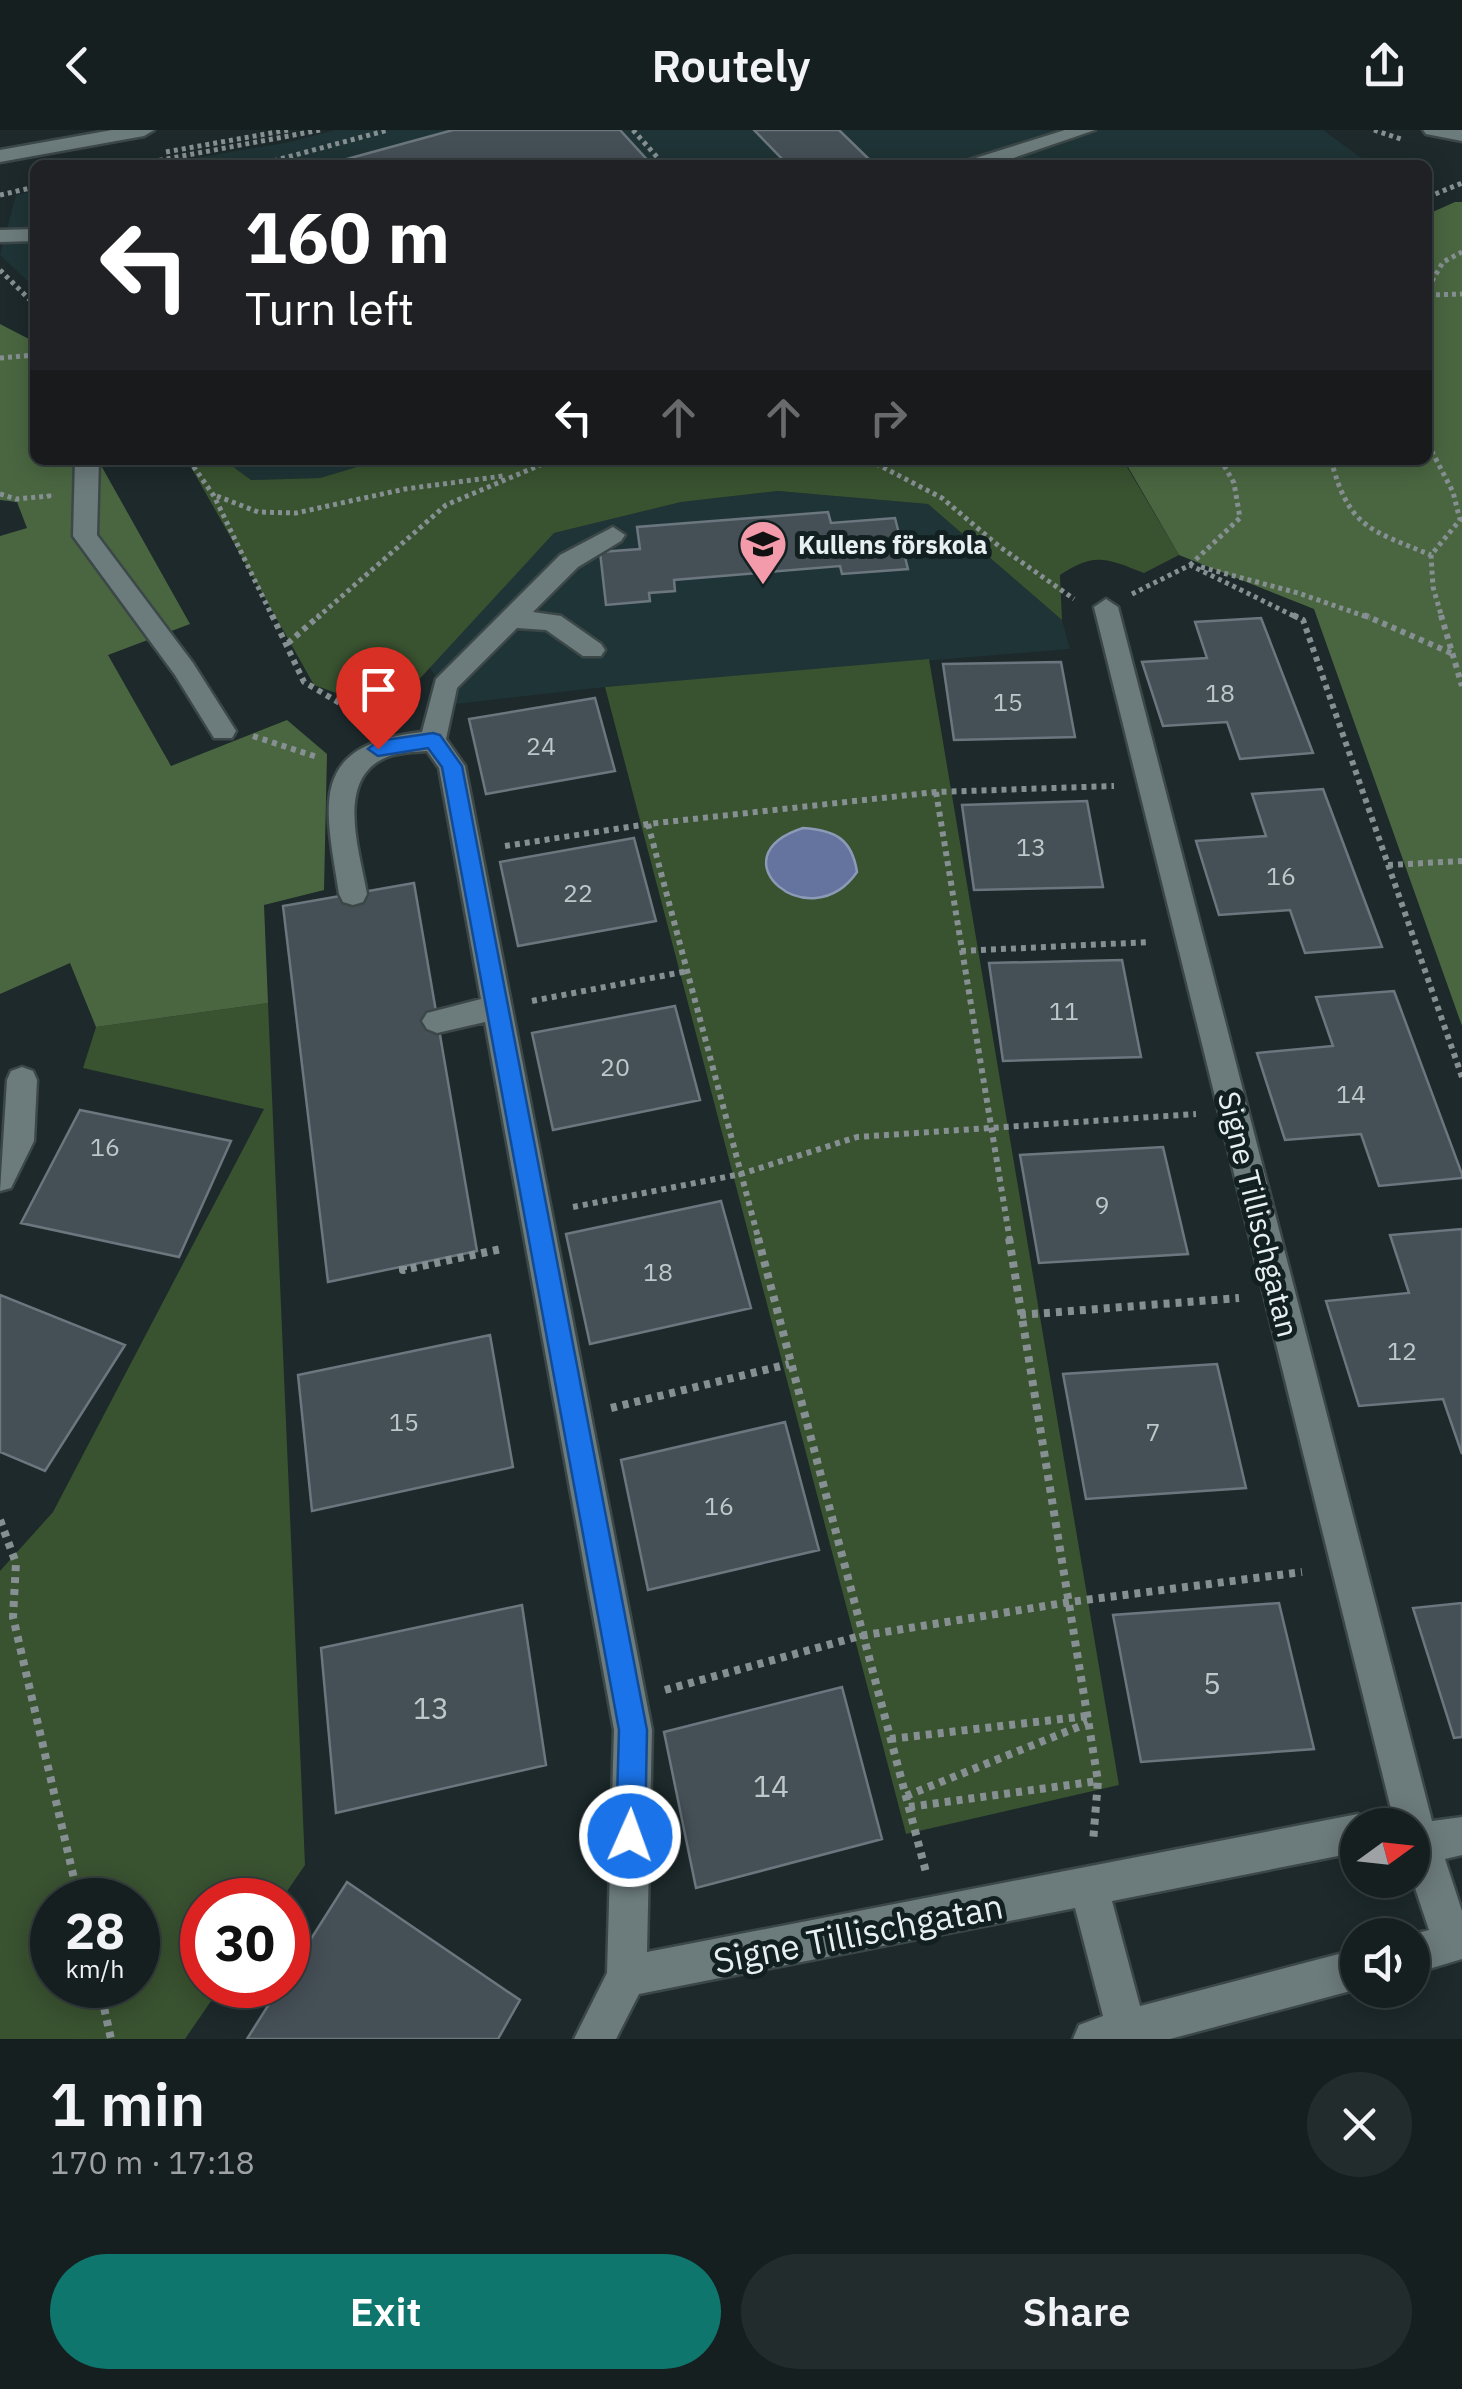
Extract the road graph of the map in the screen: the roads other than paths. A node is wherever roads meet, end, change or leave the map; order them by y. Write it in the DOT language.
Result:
graph roads {
  1 [pos="144,130"];
  2 [pos="1085,130"];
  3 [pos="1433,130"];
  4 [pos="1462,134"];
  5 [pos="0,156"];
  6 [pos="989,160"];
  7 [pos="30,235"];
  8 [pos="0,236"];
  9 [pos="87,465"];
  10 [pos="613,536"];
  11 [pos="1106,607"];
  12 [pos="513,619"];
  13 [pos="592,650"];
  14 [pos="222,731"];
  15 [pos="433,740"];
  16 [pos="353,894"];
  17 [pos="508,1006"];
  18 [pos="438,1020"];
  19 [pos="22,1080"];
  20 [pos="0,1178"];
  21 [pos="1404,1808"];
  22 [pos="1430,1832"];
  23 [pos="1462,1836"];
  24 [pos="1340,1837"];
  25 [pos="1430,1884"];
  26 [pos="1089,1888"];
  27 [pos="1430,1950"];
  28 [pos="1340,1974"];
  29 [pos="627,1976"];
  30 [pos="1116,2036"];
  31 [pos="594,2039"];
  1 -- 5 [label="street"];
  2 -- 6 [label="street"];
  3 -- 4 [label="street"];
  7 -- 8 [label="street"];
  9 -- 14 [label="street"];
  10 -- 12 [label="street"];
  11 -- 21 [label="street, Signe Tillischgatan"];
  12 -- 13 [label="street"];
  12 -- 15 [label="street"];
  15 -- 16 [label="street"];
  15 -- 17 [label="street"];
  17 -- 18 [label="street"];
  17 -- 29 [label="street"];
  19 -- 20 [label="street"];
  22 -- 23 [label="street"];
  24 -- 26 [label="street, Signe Tillischgatan"];
  25 -- 27 [label="street, Signe Tillischgatan"];
  26 -- 29 [label="street, Signe Tillischgatan"];
  26 -- 30 [label="street"];
  28 -- 30 [label="street"];
  29 -- 31 [label="street"];
}
